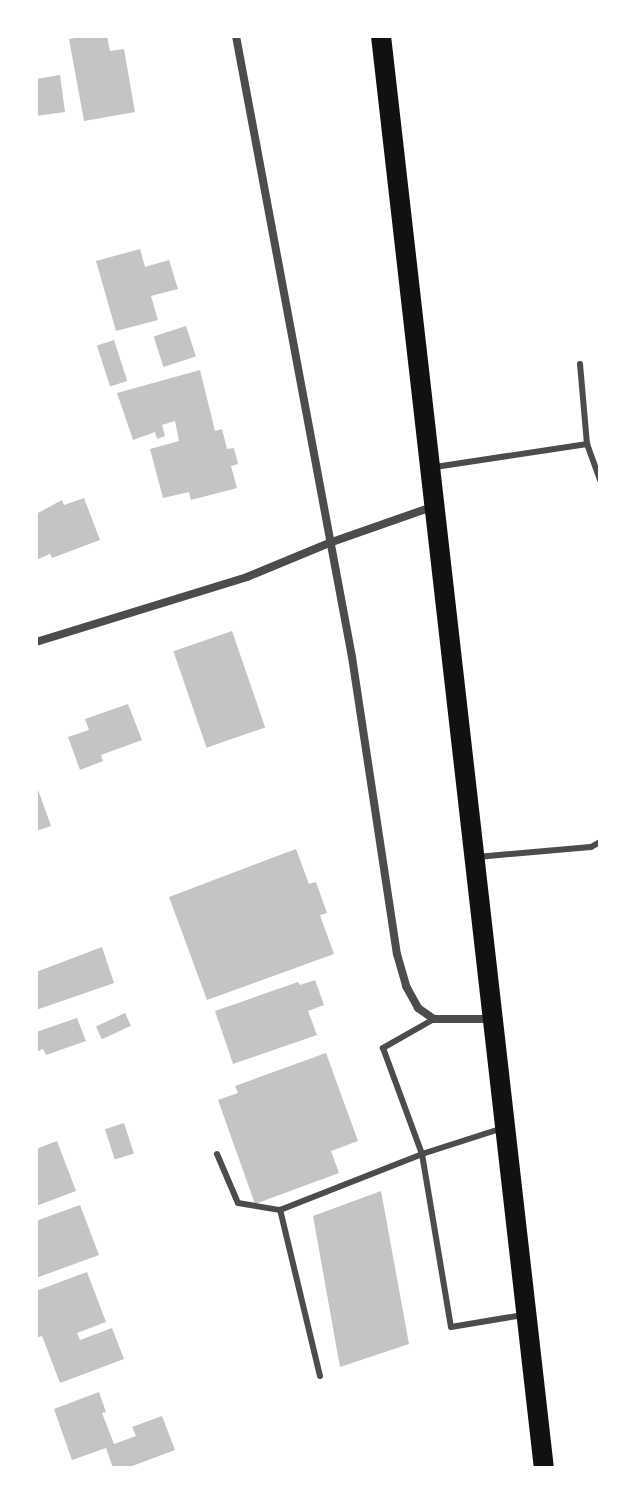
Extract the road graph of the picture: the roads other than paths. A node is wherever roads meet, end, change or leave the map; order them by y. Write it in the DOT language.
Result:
graph roads {
  1 [pos="236,36"];
  2 [pos="381,36"];
  3 [pos="580,364"];
  4 [pos="587,444"];
  5 [pos="431,468"];
  6 [pos="600,480"];
  7 [pos="435,506"];
  8 [pos="329,543"];
  9 [pos="36,642"];
  10 [pos="600,842"];
  11 [pos="477,857"];
  12 [pos="434,1019"];
  13 [pos="494,1019"];
  14 [pos="506,1127"];
  15 [pos="217,1154"];
  16 [pos="422,1154"];
  17 [pos="280,1210"];
  18 [pos="527,1315"];
  19 [pos="320,1376"];
  20 [pos="544,1468"];
  1 -- 8 [label="street"];
  2 -- 5 [label="main road"];
  3 -- 4 [label="lane"];
  4 -- 5 [label="lane"];
  4 -- 6 [label="lane"];
  5 -- 7 [label="main road"];
  7 -- 8 [label="street"];
  7 -- 11 [label="main road"];
  8 -- 9 [label="street"];
  8 -- 12 [label="street"];
  10 -- 11 [label="lane"];
  11 -- 13 [label="main road"];
  12 -- 13 [label="street"];
  12 -- 16 [label="lane"];
  13 -- 14 [label="main road"];
  14 -- 16 [label="lane"];
  14 -- 18 [label="main road"];
  15 -- 17 [label="lane"];
  16 -- 17 [label="lane"];
  16 -- 18 [label="lane"];
  17 -- 19 [label="lane"];
  18 -- 20 [label="main road"];
}
